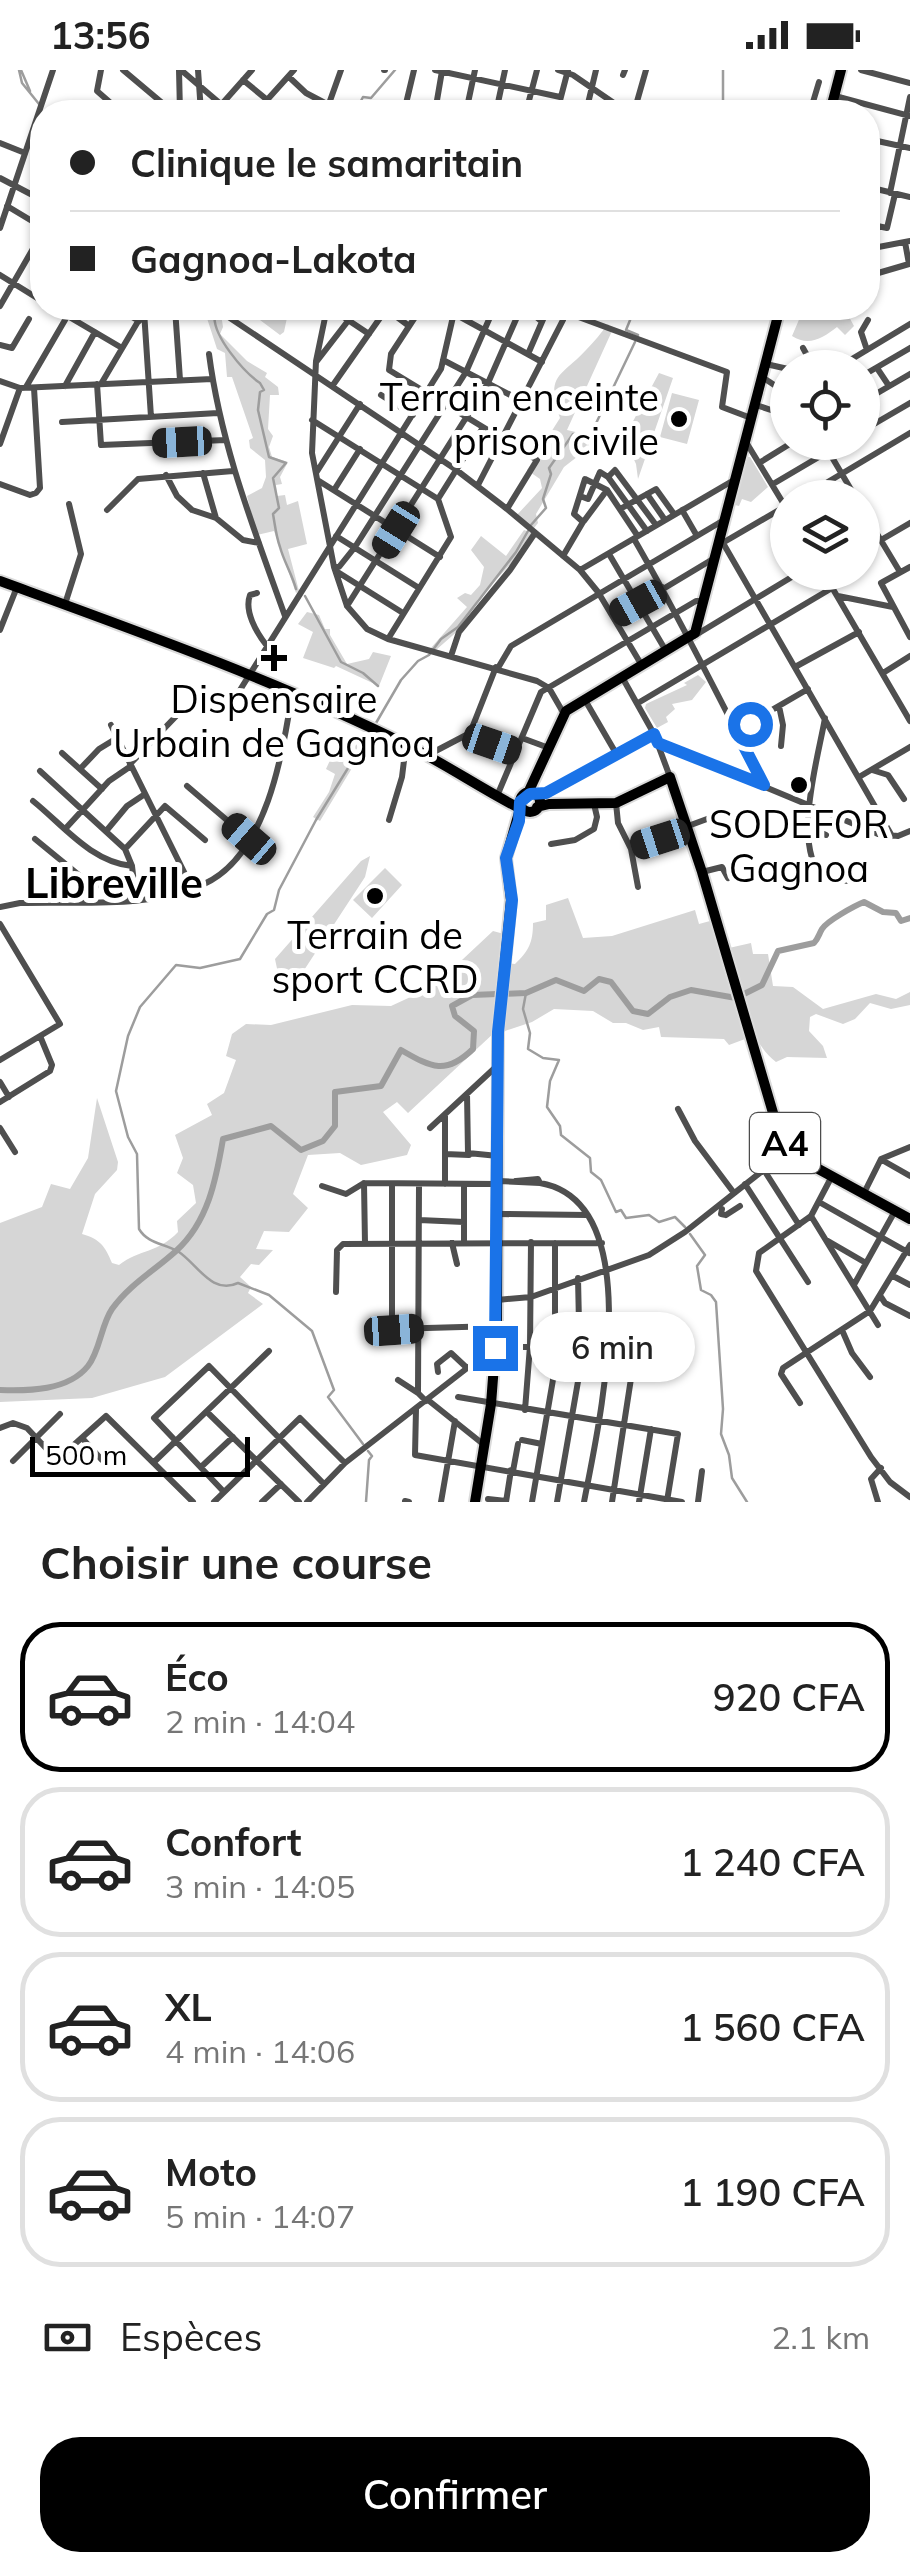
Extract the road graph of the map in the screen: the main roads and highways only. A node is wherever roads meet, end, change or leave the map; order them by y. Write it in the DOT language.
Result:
graph roads {
  1 [pos="841,70"];
  2 [pos="833,100"];
  3 [pos="777,320"];
  4 [pos="0,581"];
  5 [pos="534,799"];
  6 [pos="910,1219"];
  7 [pos="475,1502"];
  1 -- 2 [label="main road"];
  3 -- 5 [label="main road"];
  4 -- 5 [label="main road"];
  5 -- 6 [label="main road, A4"];
  5 -- 7 [label="main road"];
}
